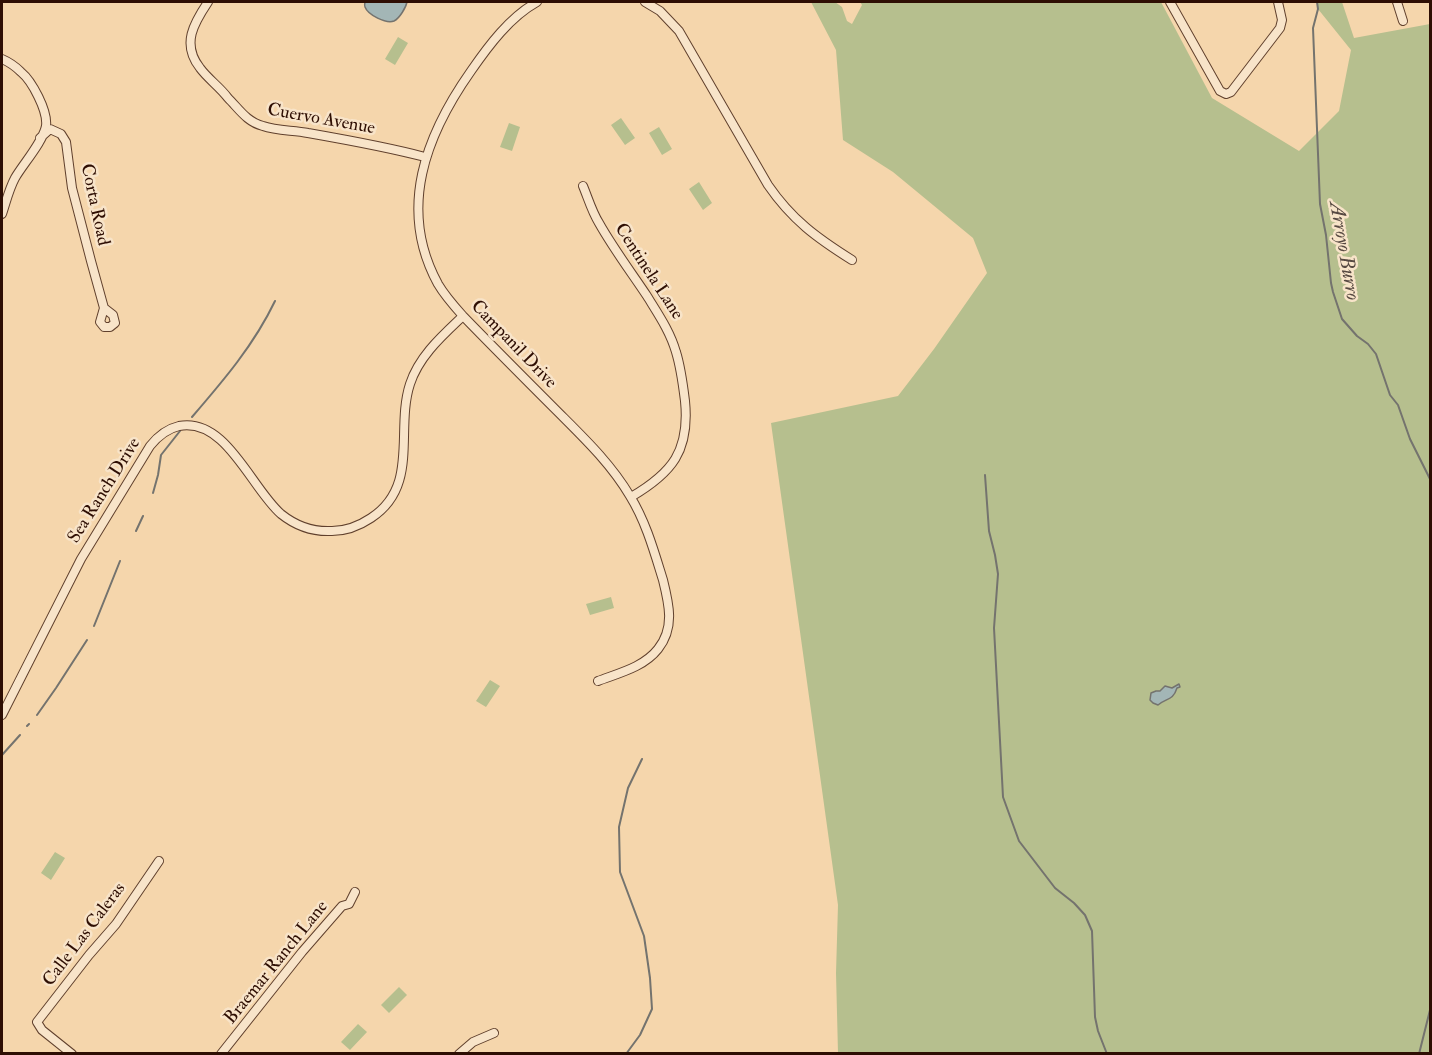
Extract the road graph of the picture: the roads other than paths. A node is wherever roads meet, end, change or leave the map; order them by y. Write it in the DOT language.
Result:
graph roads {
  1 [pos="208,2"];
  2 [pos="537,2"];
  3 [pos="645,2"];
  4 [pos="1170,2"];
  5 [pos="1278,2"];
  6 [pos="1397,2"];
  7 [pos="1403,21"];
  8 [pos="2,59"];
  9 [pos="40,138"];
  10 [pos="425,158"];
  11 [pos="583,186"];
  12 [pos="2,214"];
  13 [pos="852,260"];
  14 [pos="104,308"];
  15 [pos="463,316"];
  16 [pos="631,497"];
  17 [pos="598,681"];
  18 [pos="2,715"];
  19 [pos="159,861"];
  20 [pos="355,892"];
  21 [pos="494,1033"];
  22 [pos="72,1053"];
  23 [pos="221,1053"];
  24 [pos="459,1053"];
  1 -- 10 [label="street, Cuervo Avenue"];
  2 -- 10 [label="street, Campanil Drive"];
  3 -- 13 [label="street"];
  4 -- 5 [label="street"];
  6 -- 7 [label="street"];
  8 -- 9 [label="street"];
  9 -- 12 [label="street"];
  9 -- 14 [label="street, Corta Road"];
  10 -- 15 [label="street, Campanil Drive"];
  11 -- 16 [label="street, Centinela Lane"];
  15 -- 16 [label="street, Campanil Drive"];
  15 -- 18 [label="street, Sea Ranch Drive"];
  16 -- 17 [label="street, Campanil Drive"];
  19 -- 22 [label="street, Calle Las Caleras"];
  20 -- 23 [label="street, Braemar Ranch Lane"];
  21 -- 24 [label="street"];
}
